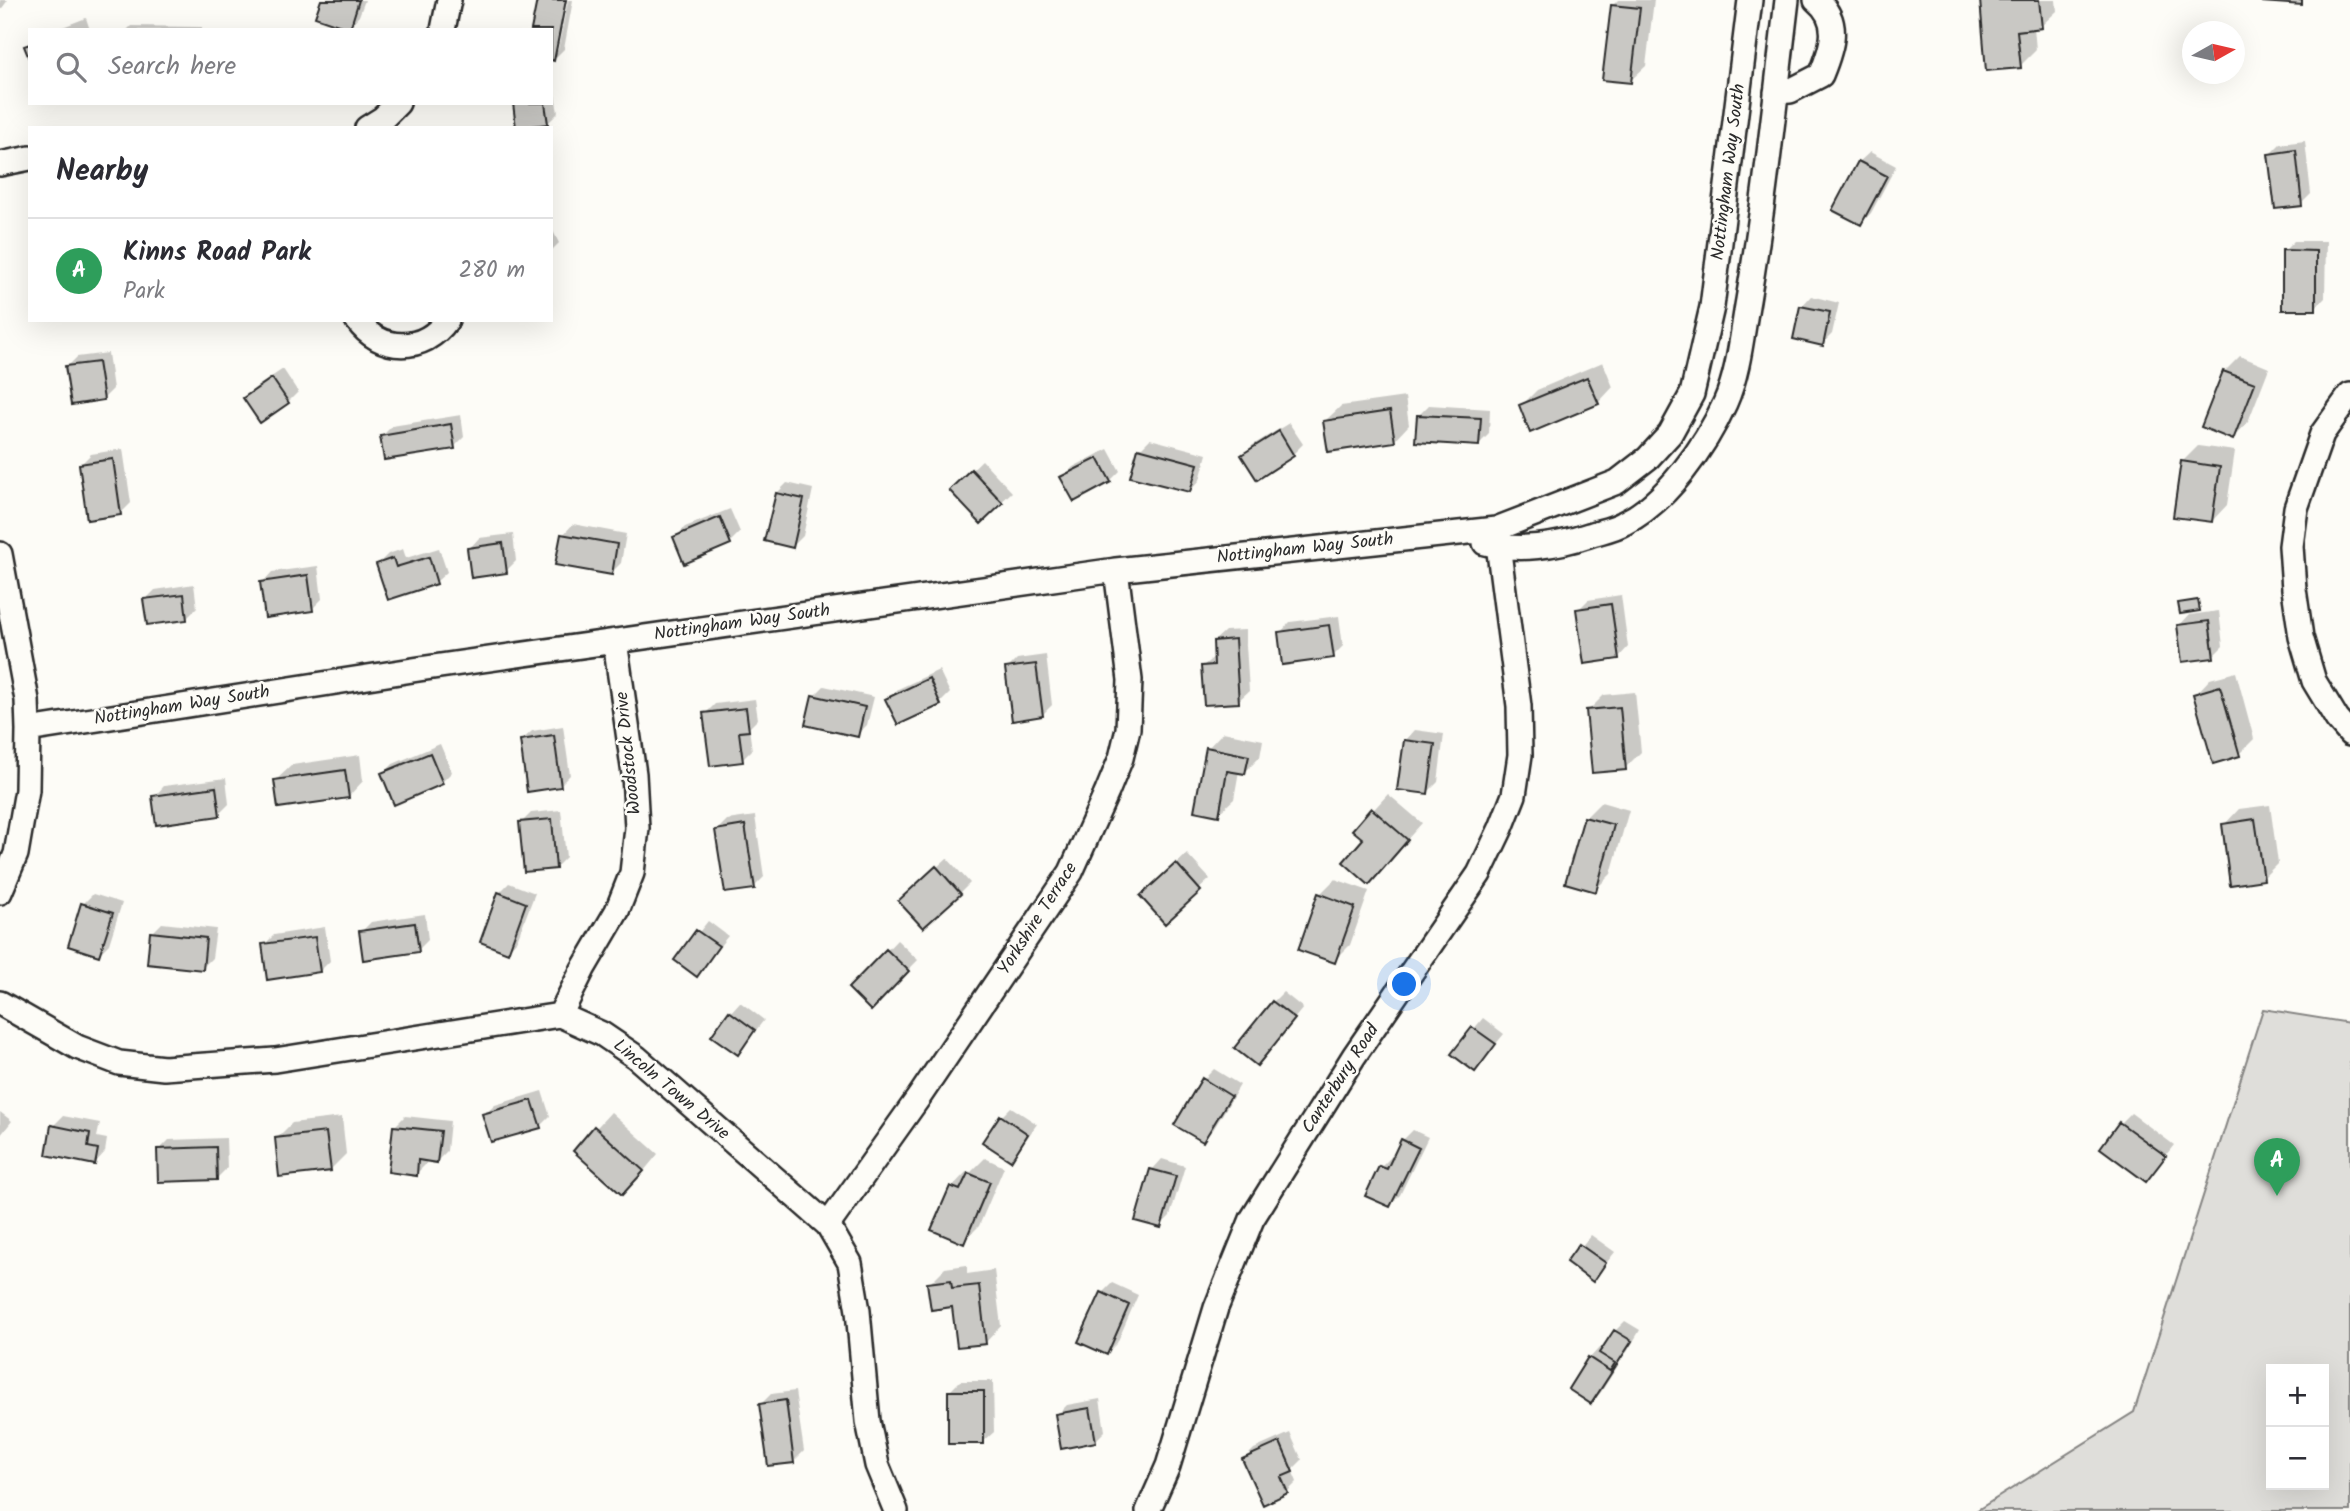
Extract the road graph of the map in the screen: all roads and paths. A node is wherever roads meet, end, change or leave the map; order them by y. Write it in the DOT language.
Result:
graph roads {
  1 [pos="449,0"];
  2 [pos="1751,0"];
  3 [pos="1787,0"];
  4 [pos="1816,0"];
  5 [pos="443,28"];
  6 [pos="1776,92"];
  7 [pos="396,105"];
  8 [pos="371,126"];
  9 [pos="28,158"];
  10 [pos="0,164"];
  11 [pos="360,322"];
  12 [pos="445,322"];
  13 [pos="2350,395"];
  14 [pos="1498,538"];
  15 [pos="0,554"];
  16 [pos="1116,570"];
  17 [pos="615,641"];
  18 [pos="27,730"];
  19 [pos="2350,734"];
  20 [pos="0,892"];
  21 [pos="0,1003"];
  22 [pos="560,1015"];
  23 [pos="828,1225"];
  24 [pos="896,1511"];
  25 [pos="1148,1511"];
  1 -- 5 [label="street"];
  2 -- 14 [label="street, Nottingham Way South"];
  3 -- 6 [label="street, Nottingham Way South"];
  4 -- 6 [label="street, Nottingham Way South"];
  6 -- 14 [label="street, Nottingham Way South"];
  7 -- 8 [label="street"];
  9 -- 10 [label="street"];
  11 -- 12 [label="street"];
  13 -- 19 [label="street"];
  14 -- 16 [label="street, Nottingham Way South"];
  14 -- 25 [label="street, Canterbury Road"];
  15 -- 18 [label="street"];
  16 -- 17 [label="street, Nottingham Way South"];
  16 -- 23 [label="street, Yorkshire Terrace"];
  17 -- 18 [label="street, Nottingham Way South"];
  17 -- 22 [label="street, Woodstock Drive"];
  18 -- 20 [label="street"];
  21 -- 22 [label="street"];
  22 -- 23 [label="street, Lincoln Town Drive"];
  23 -- 24 [label="street, Lincoln Town Drive"];
}
